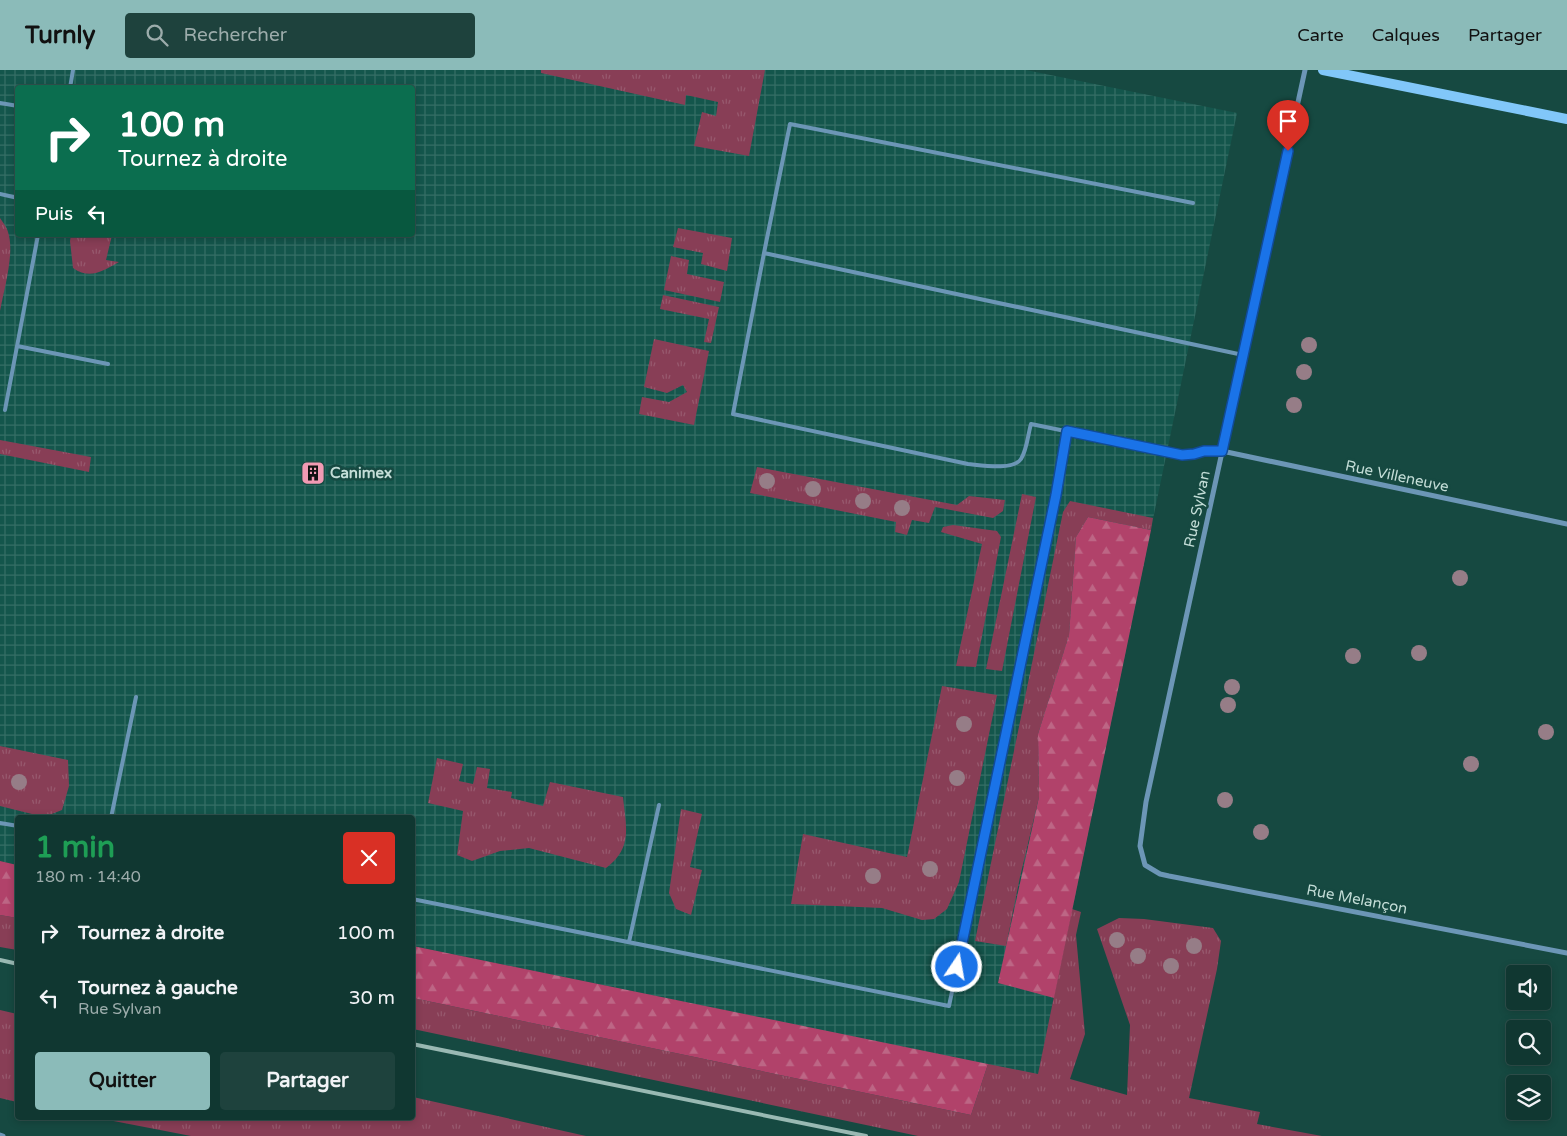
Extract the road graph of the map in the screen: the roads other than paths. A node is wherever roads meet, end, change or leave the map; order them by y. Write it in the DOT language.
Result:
graph roads {
  1 [pos="73,70"];
  2 [pos="1305,70"];
  3 [pos="1323,70"];
  4 [pos="70,85"];
  5 [pos="0,102"];
  6 [pos="15,105"];
  7 [pos="1567,119"];
  8 [pos="0,194"];
  9 [pos="15,197"];
  10 [pos="1193,203"];
  11 [pos="38,237"];
  12 [pos="764,253"];
  13 [pos="17,346"];
  14 [pos="1243,355"];
  15 [pos="108,364"];
  16 [pos="5,410"];
  17 [pos="1067,431"];
  18 [pos="1222,451"];
  19 [pos="1567,524"];
  20 [pos="136,697"];
  21 [pos="659,805"];
  22 [pos="112,815"];
  23 [pos="0,823"];
  24 [pos="15,826"];
  25 [pos="1145,865"];
  26 [pos="415,900"];
  27 [pos="629,942"];
  28 [pos="1567,953"];
  1 -- 4 [label="lane"];
  2 -- 14 [label="street, Rue Sylvan"];
  3 -- 7 [label="street"];
  5 -- 6 [label="lane"];
  8 -- 9 [label="lane"];
  10 -- 12 [label="lane"];
  11 -- 13 [label="lane"];
  12 -- 14 [label="lane"];
  12 -- 17 [label="lane"];
  13 -- 15 [label="lane"];
  13 -- 16 [label="lane"];
  14 -- 18 [label="street, Rue Sylvan"];
  17 -- 18 [label="lane"];
  17 -- 27 [label="lane"];
  18 -- 19 [label="street, Rue Villeneuve"];
  18 -- 25 [label="street, Rue Sylvan"];
  20 -- 22 [label="lane"];
  21 -- 27 [label="lane"];
  23 -- 24 [label="lane"];
  25 -- 28 [label="street, Rue Melançon"];
  26 -- 27 [label="lane"];
}
